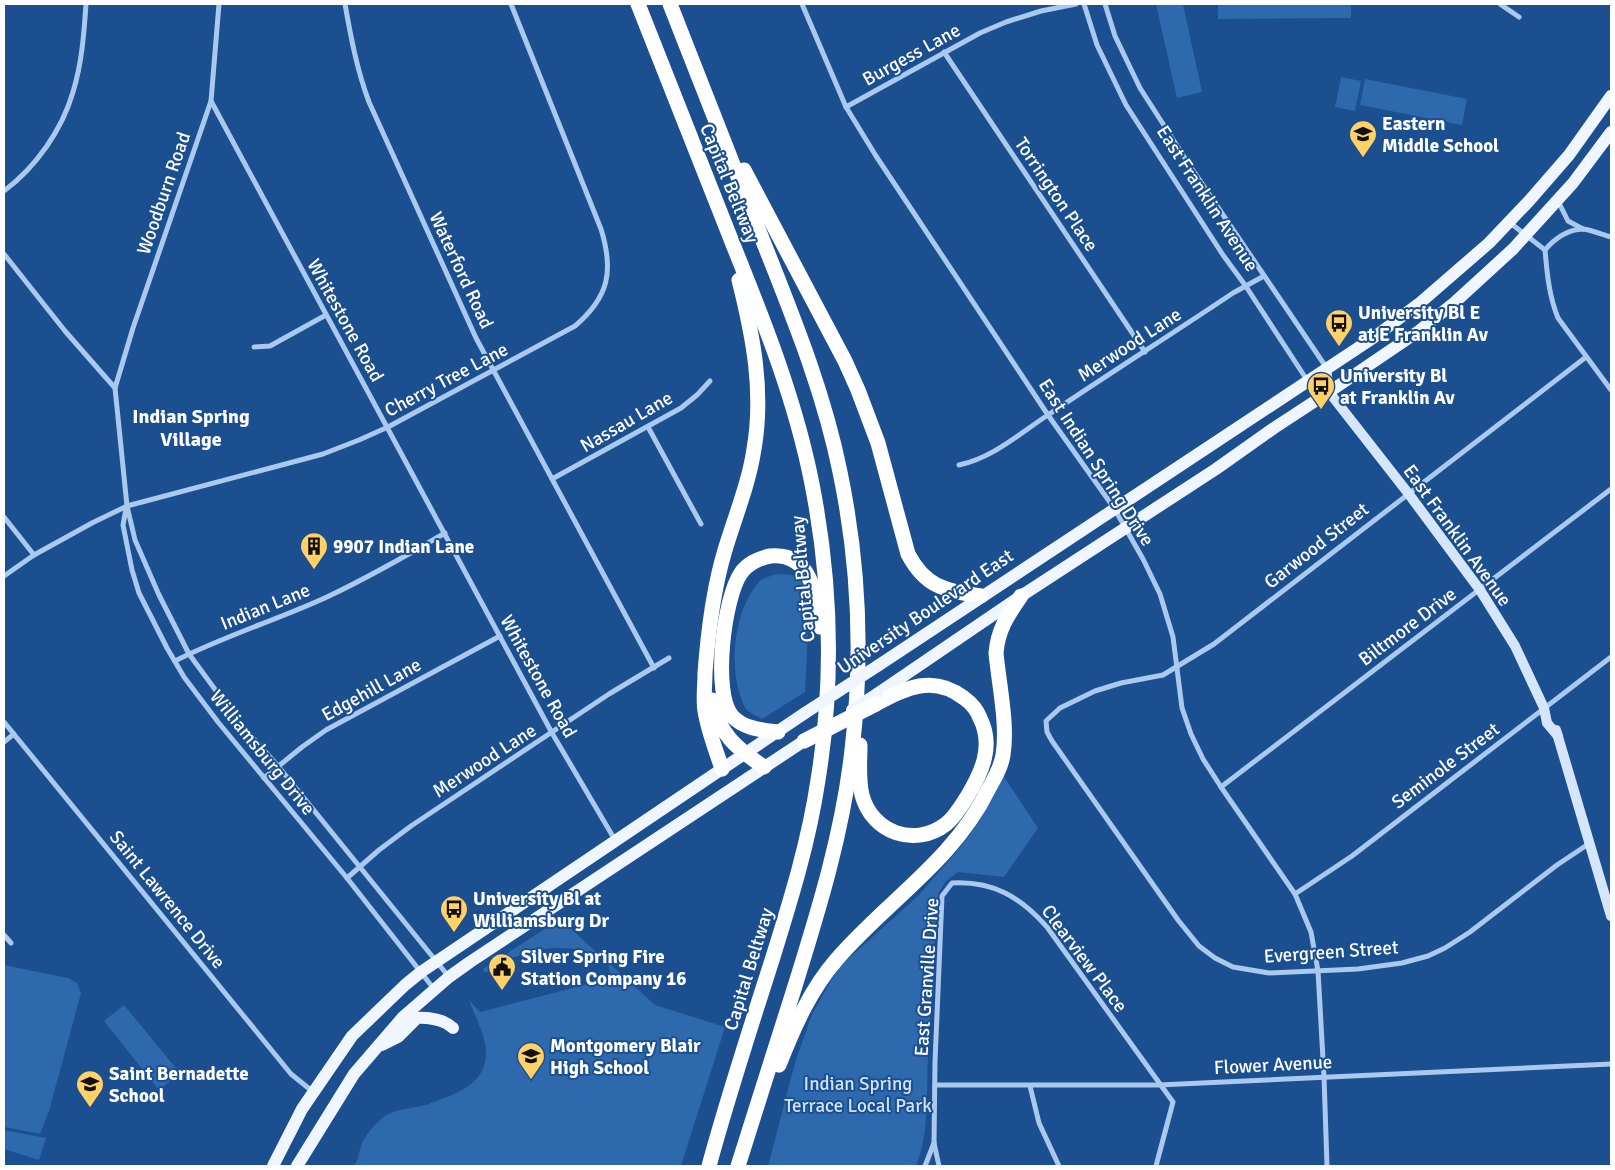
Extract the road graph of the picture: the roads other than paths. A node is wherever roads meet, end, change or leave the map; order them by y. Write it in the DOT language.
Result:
graph roads {
  1 [pos="86,4"];
  2 [pos="219,4"];
  3 [pos="345,4"];
  4 [pos="511,4"];
  5 [pos="638,4"];
  6 [pos="670,4"];
  7 [pos="802,4"];
  8 [pos="1076,4"];
  9 [pos="1084,4"];
  10 [pos="1104,4"];
  11 [pos="1500,4"];
  12 [pos="1519,17"];
  13 [pos="944,52"];
  14 [pos="1611,96"];
  15 [pos="211,101"];
  16 [pos="846,107"];
  17 [pos="712,112"];
  18 [pos="1611,132"];
  19 [pos="4,191"];
  20 [pos="1558,201"];
  21 [pos="722,216"];
  22 [pos="1509,222"];
  23 [pos="1583,229"];
  24 [pos="1525,236"];
  25 [pos="1611,237"];
  26 [pos="1545,250"];
  27 [pos="4,254"];
  28 [pos="1264,276"];
  29 [pos="1245,285"];
  30 [pos="326,315"];
  31 [pos="254,347"];
  32 [pos="1145,352"];
  33 [pos="1586,357"];
  34 [pos="1326,368"];
  35 [pos="493,371"];
  36 [pos="1307,380"];
  37 [pos="710,381"];
  38 [pos="115,388"];
  39 [pos="1611,390"];
  40 [pos="1329,392"];
  41 [pos="1048,415"];
  42 [pos="388,427"];
  43 [pos="648,427"];
  44 [pos="959,465"];
  45 [pos="552,479"];
  46 [pos="1611,489"];
  47 [pos="1408,493"];
  48 [pos="127,506"];
  49 [pos="1114,508"];
  50 [pos="4,517"];
  51 [pos="701,524"];
  52 [pos="1126,526"];
  53 [pos="445,534"];
  54 [pos="34,556"];
  55 [pos="4,576"];
  56 [pos="1480,590"];
  57 [pos="980,596"];
  58 [pos="1021,596"];
  59 [pos="858,619"];
  60 [pos="500,636"];
  61 [pos="706,653"];
  62 [pos="189,654"];
  63 [pos="1611,657"];
  64 [pos="670,658"];
  65 [pos="175,661"];
  66 [pos="654,668"];
  67 [pos="1176,668"];
  68 [pos="827,692"];
  69 [pos="876,699"];
  70 [pos="1544,708"];
  71 [pos="1046,721"];
  72 [pos="4,722"];
  73 [pos="778,732"];
  74 [pos="552,733"];
  75 [pos="14,734"];
  76 [pos="804,741"];
  77 [pos="4,742"];
  78 [pos="745,754"];
  79 [pos="278,766"];
  80 [pos="764,767"];
  81 [pos="722,769"];
  82 [pos="264,778"];
  83 [pos="1221,787"];
  84 [pos="615,841"];
  85 [pos="1590,843"];
  86 [pos="360,868"];
  87 [pos="347,878"];
  88 [pos="962,883"];
  89 [pos="1295,894"];
  90 [pos="1611,916"];
  91 [pos="4,935"];
  92 [pos="11,943"];
  93 [pos="437,962"];
  94 [pos="1318,971"];
  95 [pos="421,972"];
  96 [pos="449,977"];
  97 [pos="434,990"];
  98 [pos="453,1028"];
  99 [pos="378,1047"];
  100 [pos="1611,1064"];
  101 [pos="1324,1077"];
  102 [pos="935,1085"];
  103 [pos="1159,1085"];
  104 [pos="1030,1086"];
  105 [pos="313,1092"];
  106 [pos="934,1143"];
  107 [pos="1156,1165"];
  108 [pos="274,1166"];
  109 [pos="297,1166"];
  110 [pos="709,1166"];
  111 [pos="738,1166"];
  112 [pos="925,1166"];
  113 [pos="939,1166"];
  114 [pos="1059,1166"];
  115 [pos="1163,1166"];
  116 [pos="1327,1166"];
  1 -- 19 [label="street"];
  2 -- 15 [label="street, Woodburn Road"];
  3 -- 35 [label="street, Waterford Road"];
  4 -- 35 [label="street, Cherry Tree Lane"];
  5 -- 21 [label="highway, Capital Beltway"];
  6 -- 17 [label="highway, Capital Beltway"];
  7 -- 16 [label="street, East Indian Spring Drive"];
  8 -- 13 [label="street, Burgess Lane"];
  9 -- 29 [label="street, East Franklin Avenue"];
  10 -- 28 [label="street, East Franklin Avenue"];
  11 -- 12 [label="street"];
  13 -- 16 [label="street, Burgess Lane"];
  13 -- 32 [label="street, Torrington Place"];
  14 -- 22 [label="main road, University Boulevard East"];
  15 -- 30 [label="street, Whitestone Road"];
  15 -- 38 [label="street, Woodburn Road"];
  16 -- 41 [label="street, East Indian Spring Drive"];
  17 -- 57 [label="highway"];
  17 -- 59 [label="highway, Capital Beltway"];
  18 -- 20 [label="main road"];
  20 -- 23 [label="street"];
  20 -- 24 [label="main road"];
  21 -- 61 [label="highway"];
  21 -- 68 [label="highway, Capital Beltway"];
  22 -- 24 [label="street"];
  22 -- 34 [label="main road, University Boulevard East"];
  23 -- 25 [label="street"];
  23 -- 26 [label="street"];
  24 -- 26 [label="street"];
  24 -- 40 [label="main road"];
  26 -- 33 [label="street"];
  27 -- 38 [label="street"];
  28 -- 29 [label="street, Merwood Lane"];
  28 -- 34 [label="street, East Franklin Avenue"];
  29 -- 32 [label="street, Merwood Lane"];
  29 -- 36 [label="street, East Franklin Avenue"];
  30 -- 31 [label="street"];
  30 -- 42 [label="street, Whitestone Road"];
  32 -- 41 [label="street, Merwood Lane"];
  33 -- 39 [label="street"];
  33 -- 47 [label="street, Garwood Street"];
  34 -- 36 [label="main road, University Boulevard East"];
  34 -- 40 [label="street, East Franklin Avenue"];
  35 -- 42 [label="street, Cherry Tree Lane"];
  35 -- 45 [label="street, Waterford Road"];
  36 -- 40 [label="street, East Franklin Avenue"];
  36 -- 49 [label="main road, University Boulevard East"];
  37 -- 43 [label="street, Nassau Lane"];
  38 -- 48 [label="street, Williamsburg Drive"];
  40 -- 47 [label="street, East Franklin Avenue"];
  40 -- 52 [label="main road"];
  41 -- 44 [label="street, Merwood Lane"];
  41 -- 49 [label="street, East Indian Spring Drive"];
  42 -- 48 [label="street, Cherry Tree Lane"];
  42 -- 53 [label="street, Whitestone Road"];
  43 -- 45 [label="street, Nassau Lane"];
  43 -- 51 [label="street"];
  45 -- 66 [label="street, Waterford Road"];
  46 -- 56 [label="street, Biltmore Drive"];
  47 -- 56 [label="street, East Franklin Avenue"];
  47 -- 67 [label="street, Garwood Street"];
  48 -- 54 [label="street, Cherry Tree Lane"];
  48 -- 62 [label="street, Williamsburg Drive"];
  48 -- 65 [label="street, Williamsburg Drive"];
  49 -- 52 [label="street, East Indian Spring Drive"];
  49 -- 57 [label="main road, University Boulevard East"];
  50 -- 54 [label="street"];
  52 -- 58 [label="main road"];
  52 -- 67 [label="street, East Indian Spring Drive"];
  53 -- 60 [label="street, Whitestone Road"];
  53 -- 62 [label="street, Indian Lane"];
  54 -- 55 [label="street, Cherry Tree Lane"];
  56 -- 70 [label="street, East Franklin Avenue"];
  56 -- 83 [label="street, Biltmore Drive"];
  57 -- 73 [label="main road, University Boulevard East, bridge"];
  58 -- 69 [label="main road"];
  58 -- 111 [label="highway"];
  59 -- 69 [label="highway"];
  59 -- 111 [label="highway, Capital Beltway"];
  60 -- 74 [label="street, Whitestone Road"];
  60 -- 79 [label="street, Edgehill Lane"];
  61 -- 78 [label="highway"];
  61 -- 81 [label="highway"];
  62 -- 65 [label="street, Indian Lane"];
  62 -- 79 [label="street, Williamsburg Drive"];
  63 -- 70 [label="street, Seminole Street"];
  64 -- 66 [label="street, Merwood Lane"];
  65 -- 82 [label="street, Williamsburg Drive"];
  66 -- 74 [label="street, Merwood Lane"];
  67 -- 71 [label="street, Garwood Street"];
  67 -- 83 [label="street, East Indian Spring Drive"];
  68 -- 73 [label="highway"];
  68 -- 110 [label="highway, Capital Beltway"];
  69 -- 76 [label="highway, bridge"];
  70 -- 85 [label="street, East Franklin Avenue"];
  70 -- 89 [label="street, Seminole Street"];
  71 -- 94 [label="street, Evergreen Street"];
  72 -- 75 [label="street, Saint Lawrence Drive"];
  73 -- 78 [label="main road, University Boulevard East"];
  74 -- 84 [label="street, Whitestone Road"];
  74 -- 86 [label="street, Merwood Lane"];
  75 -- 77 [label="street"];
  75 -- 105 [label="street, Saint Lawrence Drive"];
  76 -- 80 [label="main road"];
  78 -- 80 [label="highway"];
  78 -- 81 [label="main road, University Boulevard East"];
  79 -- 82 [label="street, Edgehill Lane"];
  79 -- 86 [label="street, Williamsburg Drive"];
  80 -- 96 [label="main road"];
  81 -- 84 [label="main road, University Boulevard East"];
  82 -- 87 [label="street, Williamsburg Drive"];
  83 -- 89 [label="street, East Indian Spring Drive"];
  84 -- 93 [label="main road, University Boulevard East"];
  85 -- 90 [label="street, East Franklin Avenue"];
  85 -- 94 [label="street, Evergreen Street"];
  86 -- 87 [label="street, Merwood Lane"];
  86 -- 93 [label="street, Williamsburg Drive"];
  87 -- 95 [label="street, Williamsburg Drive"];
  88 -- 102 [label="street, East Granville Drive"];
  88 -- 103 [label="street, Clearview Place"];
  89 -- 94 [label="street, East Indian Spring Drive"];
  91 -- 92 [label="street"];
  93 -- 95 [label="main road, University Boulevard East"];
  93 -- 96 [label="street, Williamsburg Drive"];
  94 -- 101 [label="street, East Indian Spring Drive"];
  95 -- 97 [label="street, Williamsburg Drive"];
  95 -- 105 [label="main road, University Boulevard East"];
  96 -- 97 [label="main road"];
  97 -- 99 [label="main road"];
  98 -- 99 [label="main road"];
  99 -- 109 [label="main road"];
  100 -- 101 [label="street, Flower Avenue"];
  101 -- 103 [label="street, Flower Avenue"];
  101 -- 116 [label="street, East Indian Spring Drive"];
  102 -- 104 [label="street, Flower Avenue"];
  102 -- 106 [label="street"];
  103 -- 104 [label="street, Flower Avenue"];
  103 -- 107 [label="street, Clearview Place"];
  104 -- 114 [label="street"];
  105 -- 108 [label="main road, University Boulevard East"];
  106 -- 112 [label="street"];
  106 -- 113 [label="street"];
  107 -- 115 [label="street"];
}
